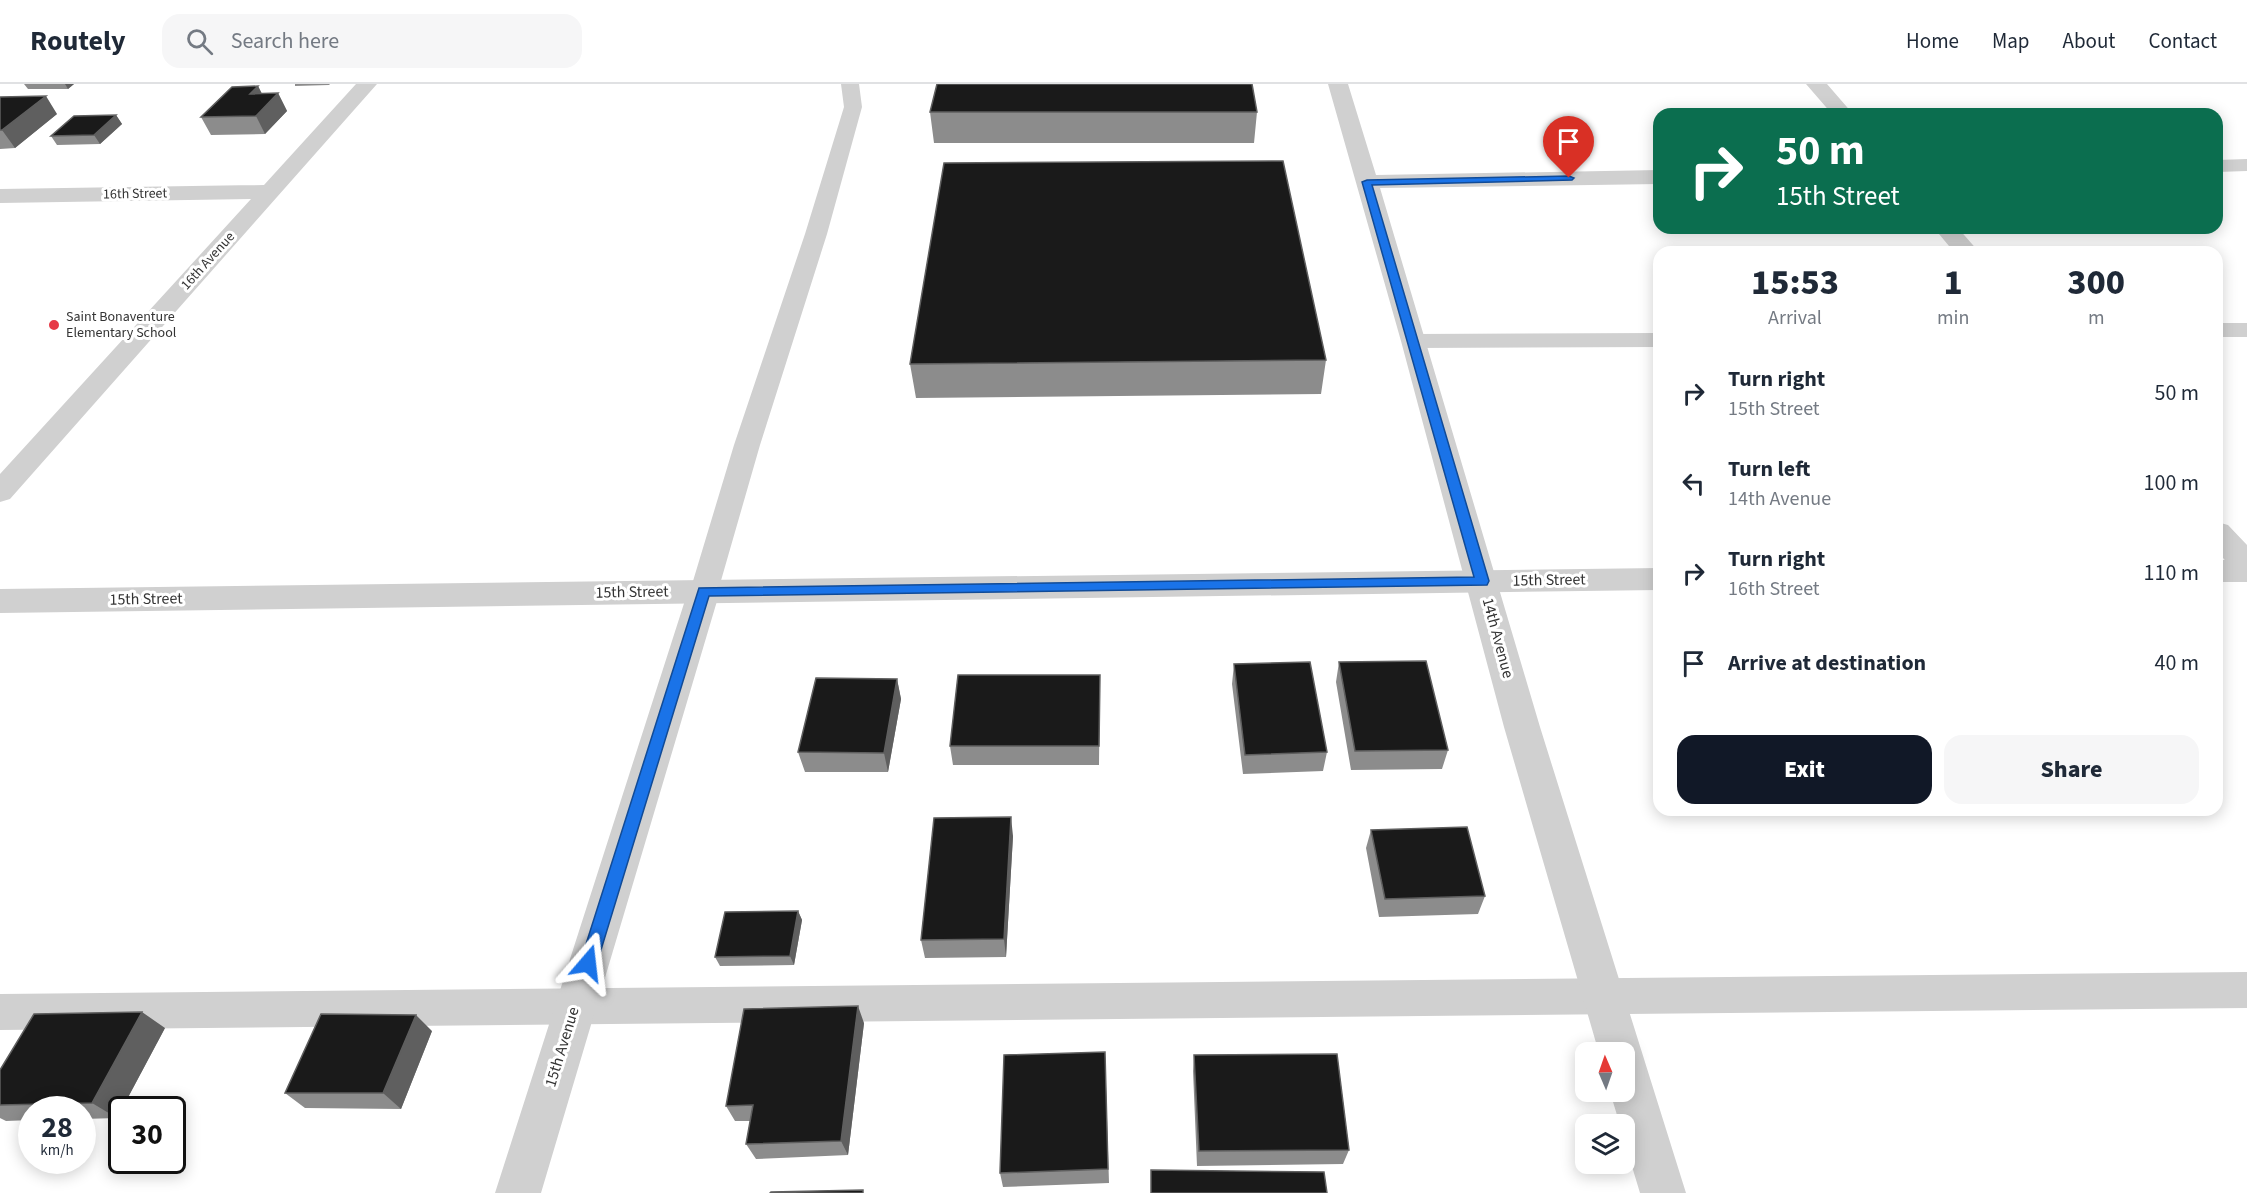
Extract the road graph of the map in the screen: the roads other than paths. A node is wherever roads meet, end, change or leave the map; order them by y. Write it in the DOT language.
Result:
graph roads {
  1 [pos="368,84"];
  2 [pos="850,84"];
  3 [pos="1338,84"];
  4 [pos="1816,84"];
  5 [pos="1838,108"];
  6 [pos="2247,165"];
  7 [pos="2223,166"];
  8 [pos="1653,177"];
  9 [pos="1367,182"];
  10 [pos="271,192"];
  11 [pos="0,196"];
  12 [pos="1951,234"];
  13 [pos="1962,246"];
  14 [pos="2223,330"];
  15 [pos="2247,330"];
  16 [pos="1653,340"];
  17 [pos="1414,342"];
  18 [pos="0,492"];
  19 [pos="2223,539"];
  20 [pos="2247,565"];
  21 [pos="2223,571"];
  22 [pos="2247,571"];
  23 [pos="1653,579"];
  24 [pos="1482,581"];
  25 [pos="704,591"];
  26 [pos="0,601"];
  27 [pos="2247,990"];
  28 [pos="1604,996"];
  29 [pos="574,1007"];
  30 [pos="0,1012"];
  31 [pos="1618,1042"];
  32 [pos="1635,1100"];
  33 [pos="518,1193"];
  34 [pos="1663,1193"];
  1 -- 10 [label="street, 16th Avenue"];
  2 -- 25 [label="lane"];
  3 -- 9 [label="street, 14th Avenue"];
  4 -- 5 [label="street"];
  6 -- 7 [label="street"];
  8 -- 9 [label="street"];
  9 -- 17 [label="street, 14th Avenue"];
  10 -- 11 [label="street, 16th Street"];
  10 -- 18 [label="street, 16th Avenue"];
  12 -- 13 [label="street"];
  14 -- 15 [label="lane"];
  16 -- 17 [label="lane"];
  17 -- 24 [label="street, 14th Avenue"];
  19 -- 20 [label="street"];
  21 -- 22 [label="street"];
  23 -- 24 [label="street, 15th Street"];
  24 -- 25 [label="street, 15th Street"];
  24 -- 28 [label="street, 14th Avenue"];
  25 -- 26 [label="street, 15th Street"];
  25 -- 29 [label="street, 15th Avenue"];
  27 -- 28 [label="lane"];
  28 -- 29 [label="lane"];
  28 -- 31 [label="street, 14th Avenue"];
  29 -- 30 [label="lane"];
  29 -- 33 [label="street, 15th Avenue"];
  32 -- 34 [label="street"];
}
